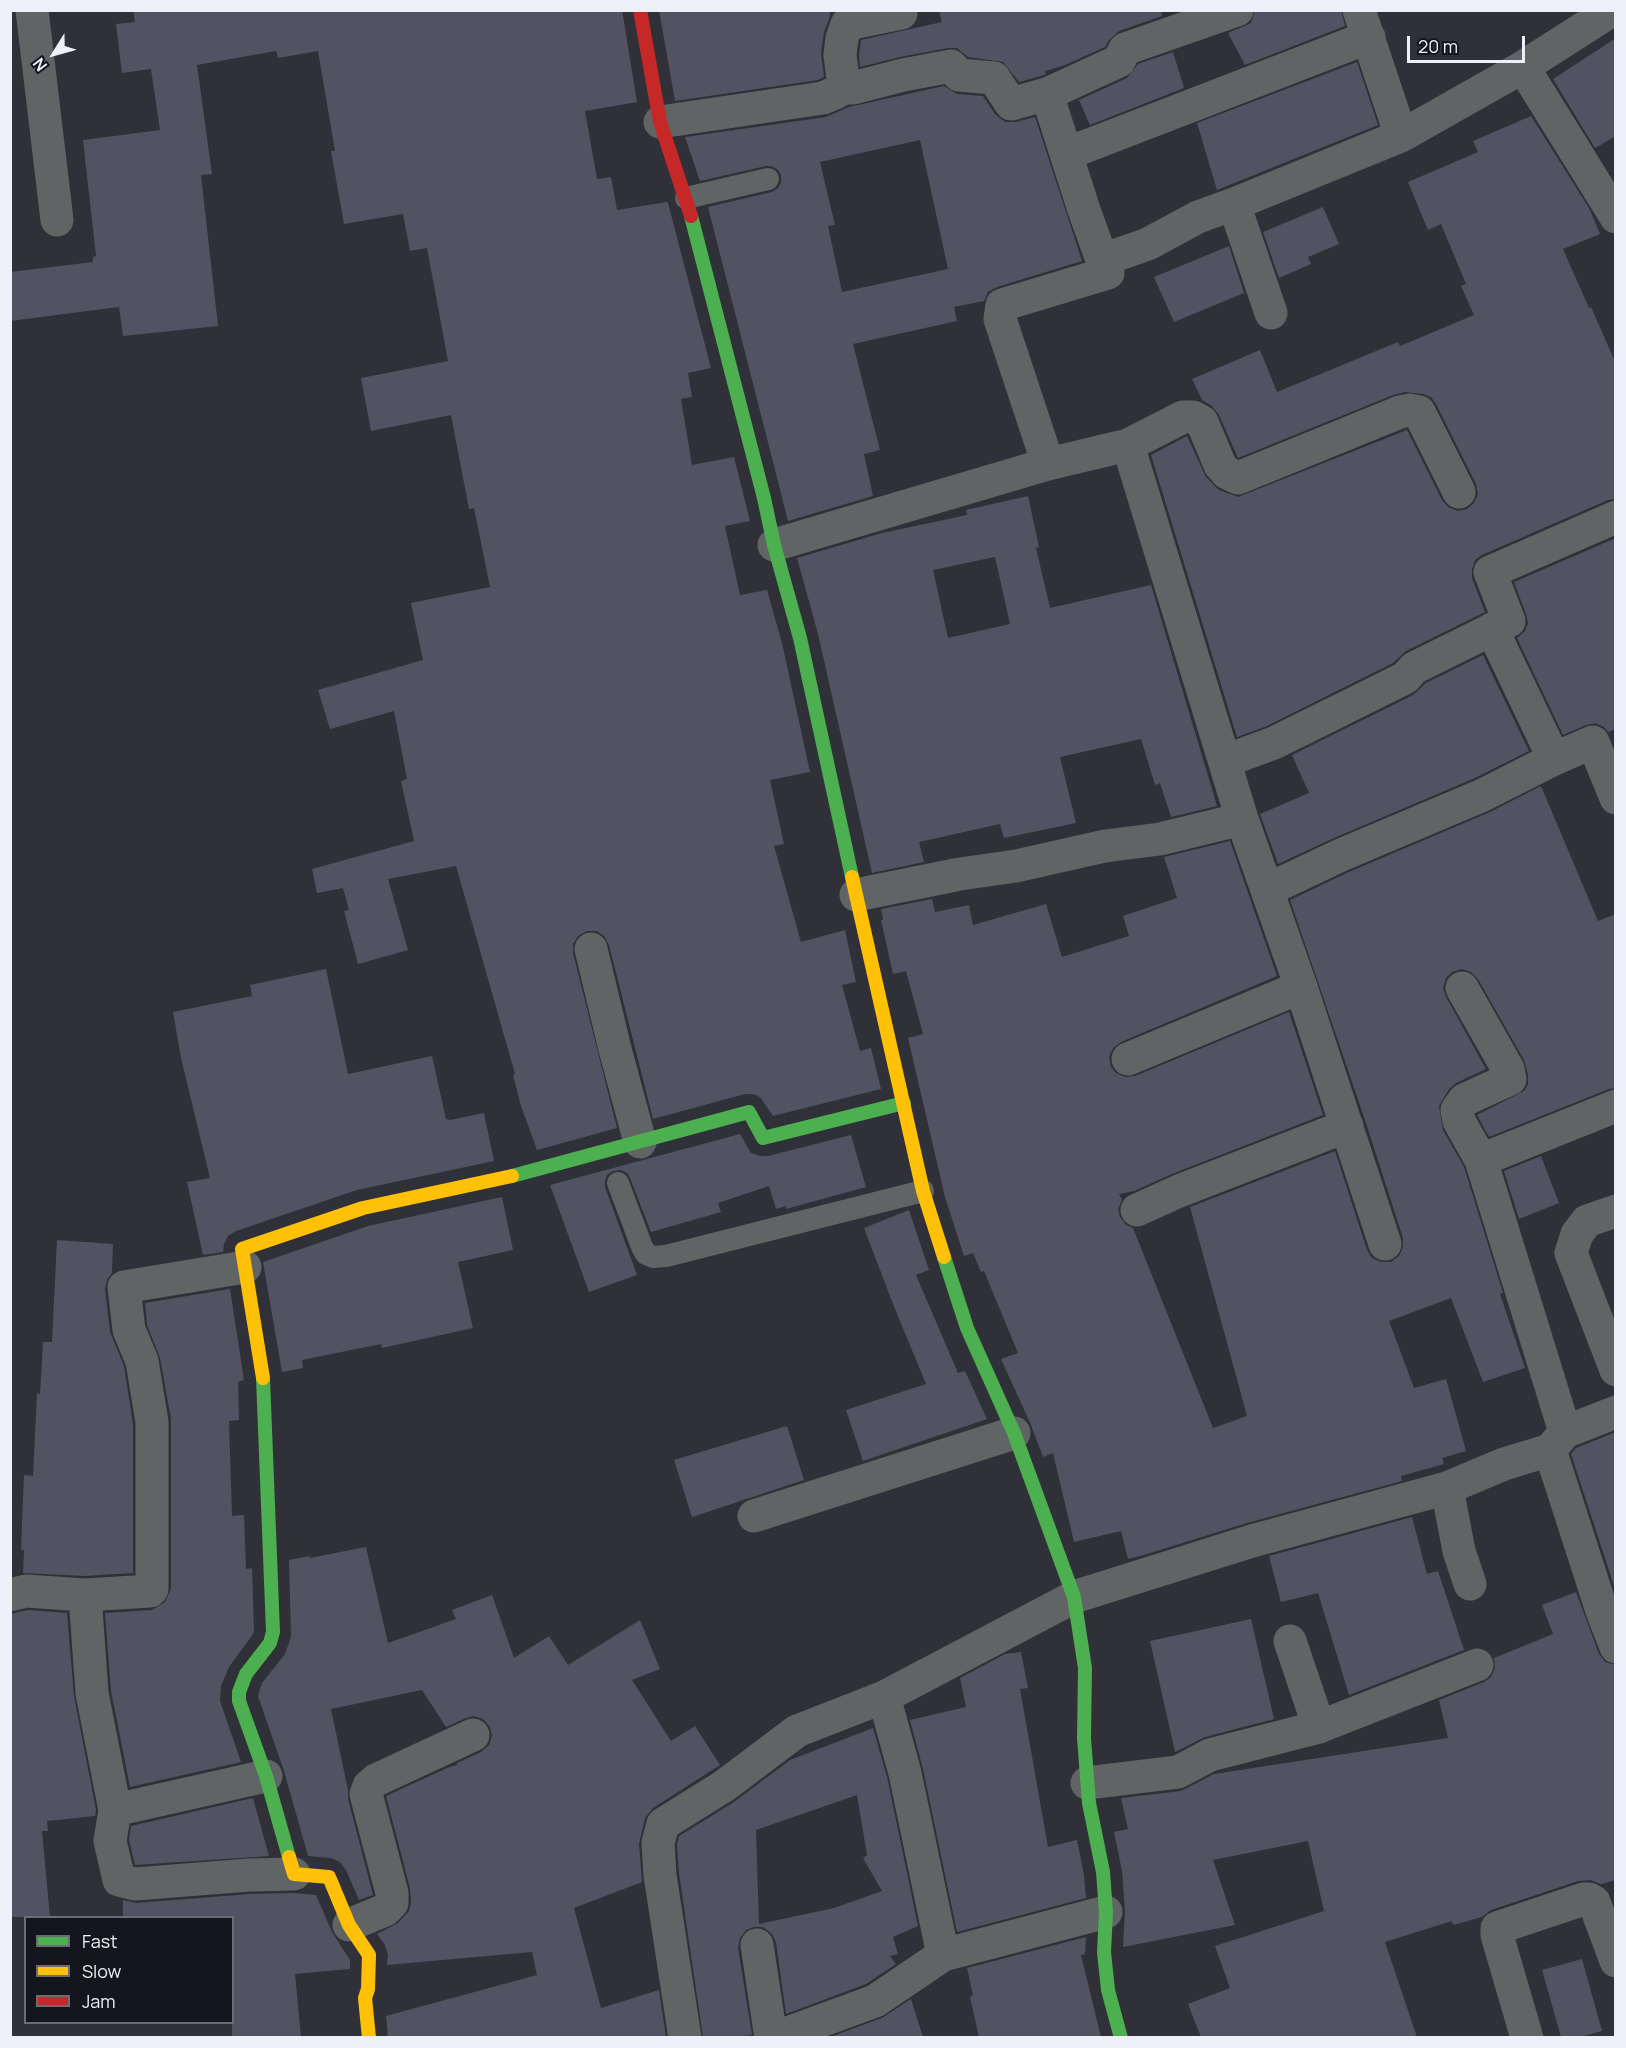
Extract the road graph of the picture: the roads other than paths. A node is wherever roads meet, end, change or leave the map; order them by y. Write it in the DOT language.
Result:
graph roads {
  1 [pos="32,10"];
  2 [pos="640,10"];
  3 [pos="901,10"];
  4 [pos="1237,10"];
  5 [pos="1612,10"];
  6 [pos="1364,24"];
  7 [pos="1524,67"];
  8 [pos="844,88"];
  9 [pos="1047,94"];
  10 [pos="660,122"];
  11 [pos="1401,136"];
  12 [pos="1066,154"];
  13 [pos="768,179"];
  14 [pos="686,198"];
  15 [pos="1234,204"];
  16 [pos="1616,218"];
  17 [pos="57,220"];
  18 [pos="1102,260"];
  19 [pos="1271,313"];
  20 [pos="1128,445"];
  21 [pos="1048,465"];
  22 [pos="1460,492"];
  23 [pos="1616,517"];
  24 [pos="774,545"];
  25 [pos="1492,629"];
  26 [pos="1604,736"];
  27 [pos="1554,759"];
  28 [pos="1226,761"];
  29 [pos="1616,798"];
  30 [pos="1242,819"];
  31 [pos="1267,890"];
  32 [pos="855,895"];
  33 [pos="591,949"];
  34 [pos="1301,987"];
  35 [pos="1462,988"];
  36 [pos="1128,1059"];
  37 [pos="904,1103"];
  38 [pos="1616,1106"];
  39 [pos="1347,1126"];
  40 [pos="640,1142"];
  41 [pos="1480,1160"];
  42 [pos="618,1182"];
  43 [pos="923,1191"];
  44 [pos="1137,1210"];
  45 [pos="1616,1211"];
  46 [pos="1385,1244"];
  47 [pos="245,1266"];
  48 [pos="1616,1370"];
  49 [pos="1616,1412"];
  50 [pos="1014,1433"];
  51 [pos="1558,1441"];
  52 [pos="1448,1488"];
  53 [pos="754,1516"];
  54 [pos="1470,1584"];
  55 [pos="10,1595"];
  56 [pos="85,1595"];
  57 [pos="1074,1597"];
  58 [pos="1290,1641"];
  59 [pos="1616,1647"];
  60 [pos="1477,1665"];
  61 [pos="884,1697"];
  62 [pos="1319,1727"];
  63 [pos="473,1735"];
  64 [pos="266,1776"];
  65 [pos="1087,1783"];
  66 [pos="115,1810"];
  67 [pos="294,1874"];
  68 [pos="1106,1912"];
  69 [pos="350,1925"];
  70 [pos="757,1945"];
  71 [pos="943,1955"];
  72 [pos="1616,1961"];
  73 [pos="369,2037"];
  74 [pos="685,2037"];
  75 [pos="773,2037"];
  76 [pos="1121,2037"];
  77 [pos="1527,2037"];
  1 -- 17 [label="street"];
  2 -- 10 [label="street"];
  3 -- 8 [label="street"];
  4 -- 9 [label="street"];
  5 -- 7 [label="street"];
  6 -- 11 [label="street"];
  6 -- 12 [label="street"];
  7 -- 11 [label="street"];
  7 -- 16 [label="street"];
  8 -- 9 [label="street"];
  8 -- 10 [label="street"];
  9 -- 12 [label="street"];
  10 -- 14 [label="street"];
  11 -- 15 [label="street"];
  12 -- 18 [label="street"];
  13 -- 14 [label="lane"];
  14 -- 24 [label="street"];
  15 -- 18 [label="street"];
  15 -- 19 [label="street"];
  18 -- 21 [label="street"];
  20 -- 21 [label="street"];
  20 -- 22 [label="street"];
  20 -- 28 [label="street"];
  21 -- 24 [label="street"];
  23 -- 25 [label="street"];
  24 -- 32 [label="street"];
  25 -- 27 [label="street"];
  25 -- 28 [label="street"];
  26 -- 27 [label="street"];
  26 -- 29 [label="street"];
  27 -- 31 [label="street"];
  28 -- 30 [label="street"];
  30 -- 31 [label="street"];
  30 -- 32 [label="street"];
  31 -- 34 [label="street"];
  32 -- 37 [label="street"];
  33 -- 40 [label="street"];
  34 -- 36 [label="street"];
  34 -- 39 [label="street"];
  35 -- 41 [label="street"];
  37 -- 40 [label="street"];
  37 -- 43 [label="street"];
  38 -- 41 [label="street"];
  39 -- 44 [label="street"];
  39 -- 46 [label="street"];
  40 -- 47 [label="street"];
  41 -- 51 [label="street"];
  42 -- 43 [label="lane"];
  43 -- 50 [label="street"];
  45 -- 48 [label="street"];
  47 -- 56 [label="street"];
  47 -- 64 [label="street"];
  49 -- 51 [label="street"];
  50 -- 53 [label="street"];
  50 -- 57 [label="street"];
  51 -- 52 [label="street"];
  51 -- 59 [label="street"];
  52 -- 54 [label="street"];
  52 -- 57 [label="street"];
  55 -- 56 [label="street"];
  56 -- 66 [label="street"];
  57 -- 61 [label="street"];
  57 -- 65 [label="street"];
  58 -- 62 [label="street"];
  60 -- 62 [label="street"];
  61 -- 71 [label="street"];
  61 -- 74 [label="street"];
  62 -- 65 [label="street"];
  63 -- 69 [label="street"];
  64 -- 66 [label="street"];
  64 -- 67 [label="street"];
  65 -- 68 [label="street"];
  66 -- 67 [label="street"];
  67 -- 69 [label="street"];
  68 -- 71 [label="street"];
  68 -- 76 [label="street"];
  69 -- 73 [label="street"];
  70 -- 75 [label="street"];
  71 -- 75 [label="street"];
  72 -- 77 [label="street"];
}
